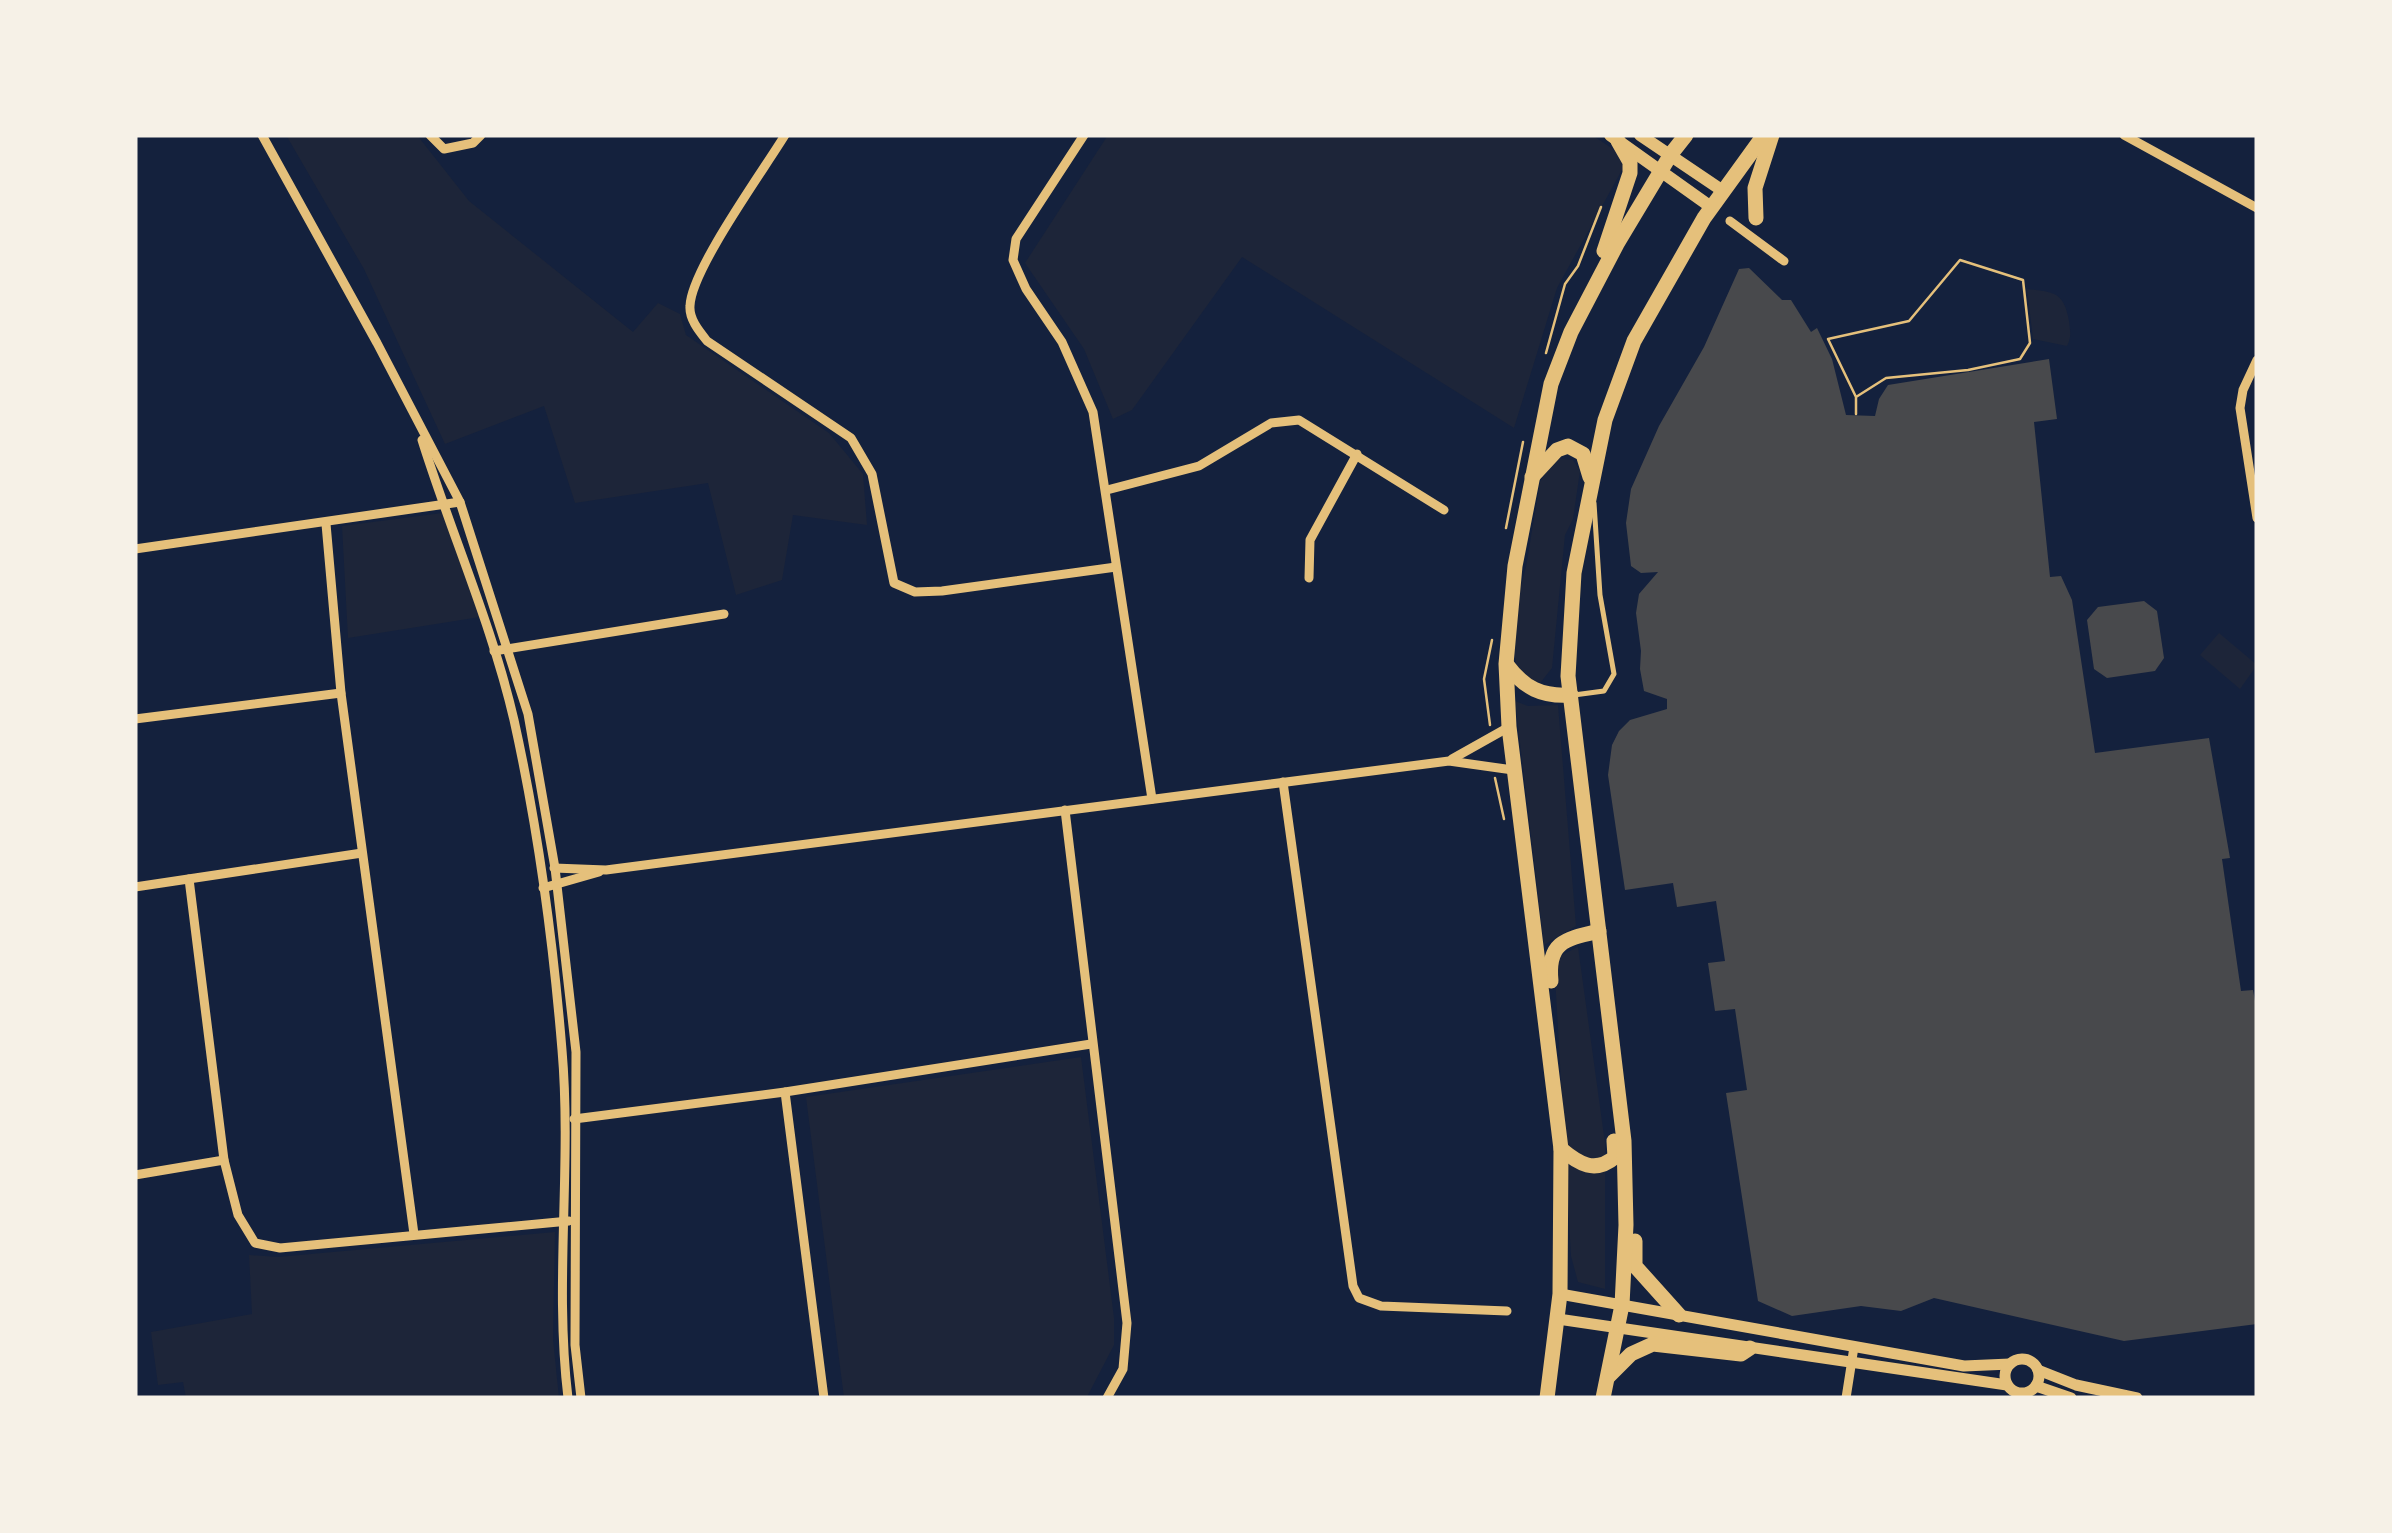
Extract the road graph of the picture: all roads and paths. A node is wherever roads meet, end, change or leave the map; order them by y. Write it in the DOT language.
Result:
graph roads {
  1 [pos="262,135"];
  2 [pos="430,135"];
  3 [pos="480,135"];
  4 [pos="785,135"];
  5 [pos="1084,135"];
  6 [pos="1640,135"];
  7 [pos="1686,135"];
  8 [pos="1764,135"];
  9 [pos="1772,135"];
  10 [pos="2124,135"];
  11 [pos="1614,138"];
  12 [pos="1671,154"];
  13 [pos="1660,171"];
  14 [pos="1723,190"];
  15 [pos="1711,207"];
  16 [pos="2257,208"];
  17 [pos="1756,218"];
  18 [pos="1730,221"];
  19 [pos="1784,261"];
  20 [pos="1570,332"];
  21 [pos="2257,360"];
  22 [pos="1856,397"];
  23 [pos="1856,414"];
  24 [pos="415,418"];
  25 [pos="1357,454"];
  26 [pos="1532,477"];
  27 [pos="1107,490"];
  28 [pos="1590,495"];
  29 [pos="460,502"];
  30 [pos="442,504"];
  31 [pos="1444,510"];
  32 [pos="2257,518"];
  33 [pos="326,524"];
  34 [pos="135,549"];
  35 [pos="1116,567"];
  36 [pos="1309,578"];
  37 [pos="724,614"];
  38 [pos="508,647"];
  39 [pos="494,651"];
  40 [pos="1506,664"];
  41 [pos="342,693"];
  42 [pos="1571,695"];
  43 [pos="135,719"];
  44 [pos="1509,727"];
  45 [pos="1449,761"];
  46 [pos="1513,770"];
  47 [pos="1283,782"];
  48 [pos="1496,790"];
  49 [pos="1152,799"];
  50 [pos="1065,810"];
  51 [pos="1504,820"];
  52 [pos="362,853"];
  53 [pos="555,868"];
  54 [pos="541,870"];
  55 [pos="606,870"];
  56 [pos="189,880"];
  57 [pos="557,886"];
  58 [pos="135,887"];
  59 [pos="543,888"];
  60 [pos="1600,932"];
  61 [pos="1091,1044"];
  62 [pos="1551,1054"];
  63 [pos="785,1092"];
  64 [pos="1620,1100"];
  65 [pos="578,1119"];
  66 [pos="564,1120"];
  67 [pos="1561,1149"];
  68 [pos="224,1160"];
  69 [pos="135,1175"];
  70 [pos="576,1221"];
  71 [pos="563,1222"];
  72 [pos="414,1234"];
  73 [pos="1560,1294"];
  74 [pos="1622,1305"];
  75 [pos="1508,1311"];
  76 [pos="1678,1315"];
  77 [pos="1558,1319"];
  78 [pos="1619,1328"];
  79 [pos="1854,1347"];
  80 [pos="1750,1348"];
  81 [pos="1852,1363"];
  82 [pos="2010,1364"];
  83 [pos="2038,1370"];
  84 [pos="1607,1378"];
  85 [pos="2008,1384"];
  86 [pos="2036,1386"];
  87 [pos="568,1398"];
  88 [pos="581,1398"];
  89 [pos="824,1398"];
  90 [pos="1106,1398"];
  91 [pos="1547,1398"];
  92 [pos="1603,1398"];
  93 [pos="1846,1398"];
  94 [pos="2071,1398"];
  95 [pos="2137,1398"];
  1 -- 24 [label="street"];
  2 -- 3 [label="street"];
  4 -- 35 [label="street"];
  5 -- 27 [label="street"];
  6 -- 12 [label="main road"];
  7 -- 12 [label="highway"];
  8 -- 14 [label="highway"];
  9 -- 17 [label="highway"];
  10 -- 16 [label="street"];
  11 -- 13 [label="main road"];
  11 -- 20 [label="highway"];
  12 -- 13 [label="highway"];
  12 -- 14 [label="main road"];
  13 -- 15 [label="main road"];
  13 -- 20 [label="highway"];
  14 -- 15 [label="highway"];
  15 -- 28 [label="highway"];
  18 -- 19 [label="street"];
  20 -- 26 [label="highway"];
  21 -- 32 [label="street"];
  22 -- 22 [label="path"];
  22 -- 23 [label="path"];
  24 -- 29 [label="street"];
  24 -- 30 [label="street"];
  25 -- 27 [label="street"];
  25 -- 31 [label="street"];
  25 -- 36 [label="street"];
  26 -- 28 [label="highway"];
  26 -- 40 [label="highway"];
  27 -- 35 [label="street"];
  28 -- 42 [label="highway"];
  28 -- 42 [label="lane"];
  29 -- 30 [label="street"];
  29 -- 38 [label="street"];
  30 -- 33 [label="street"];
  30 -- 39 [label="street"];
  33 -- 34 [label="street"];
  33 -- 41 [label="street"];
  35 -- 49 [label="street"];
  37 -- 38 [label="street"];
  38 -- 39 [label="street"];
  38 -- 53 [label="street"];
  39 -- 54 [label="street"];
  40 -- 42 [label="highway"];
  40 -- 44 [label="highway"];
  41 -- 43 [label="street"];
  41 -- 52 [label="street"];
  42 -- 60 [label="highway"];
  44 -- 45 [label="street"];
  44 -- 46 [label="highway"];
  45 -- 46 [label="street"];
  45 -- 47 [label="street"];
  46 -- 62 [label="highway"];
  47 -- 49 [label="street"];
  47 -- 75 [label="street"];
  48 -- 51 [label="path"];
  49 -- 50 [label="street"];
  50 -- 55 [label="street"];
  50 -- 61 [label="street"];
  52 -- 56 [label="street"];
  52 -- 72 [label="street"];
  53 -- 54 [label="street"];
  53 -- 55 [label="street"];
  53 -- 57 [label="street"];
  54 -- 59 [label="street"];
  55 -- 57 [label="street"];
  56 -- 58 [label="street"];
  56 -- 68 [label="street"];
  57 -- 59 [label="street"];
  57 -- 65 [label="street"];
  59 -- 66 [label="street"];
  60 -- 62 [label="highway"];
  60 -- 64 [label="highway"];
  61 -- 63 [label="street"];
  61 -- 90 [label="street"];
  62 -- 67 [label="highway"];
  63 -- 65 [label="street"];
  63 -- 89 [label="street"];
  64 -- 67 [label="highway"];
  64 -- 74 [label="highway"];
  64 -- 76 [label="highway"];
  65 -- 66 [label="street"];
  65 -- 70 [label="street"];
  66 -- 71 [label="street"];
  67 -- 73 [label="highway"];
  68 -- 69 [label="street"];
  68 -- 72 [label="street"];
  70 -- 71 [label="street"];
  70 -- 88 [label="street"];
  71 -- 72 [label="street"];
  71 -- 87 [label="street"];
  73 -- 74 [label="street"];
  73 -- 77 [label="highway"];
  74 -- 76 [label="street"];
  74 -- 78 [label="highway"];
  76 -- 79 [label="street"];
  77 -- 78 [label="street"];
  77 -- 91 [label="highway"];
  78 -- 80 [label="street"];
  78 -- 84 [label="highway"];
  79 -- 81 [label="street"];
  79 -- 82 [label="street"];
  80 -- 81 [label="street"];
  80 -- 84 [label="highway"];
  81 -- 85 [label="street"];
  81 -- 93 [label="street"];
  82 -- 83 [label="street"];
  82 -- 85 [label="street"];
  83 -- 86 [label="street"];
  83 -- 95 [label="street"];
  84 -- 92 [label="highway"];
  85 -- 86 [label="street"];
  86 -- 94 [label="street"];
}
